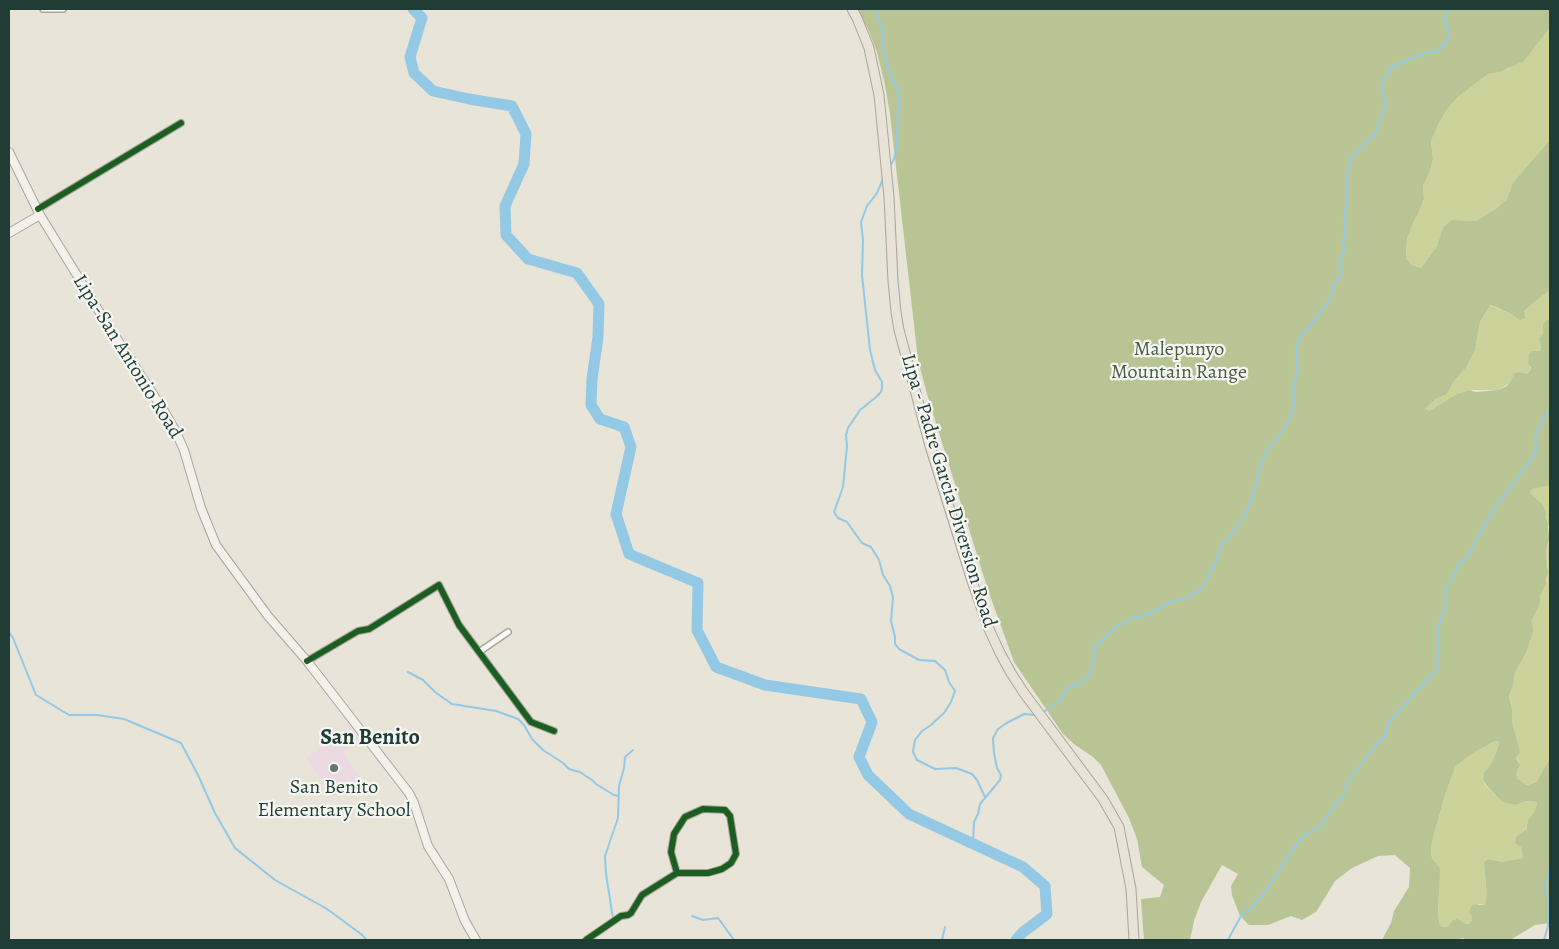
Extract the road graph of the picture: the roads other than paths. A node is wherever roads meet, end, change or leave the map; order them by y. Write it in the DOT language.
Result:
graph roads {
  1 [pos="43,9"];
  2 [pos="64,9"];
  3 [pos="852,9"];
  4 [pos="181,123"];
  5 [pos="9,152"];
  6 [pos="39,212"];
  7 [pos="9,233"];
  8 [pos="508,632"];
  9 [pos="479,652"];
  10 [pos="307,661"];
  11 [pos="554,731"];
  12 [pos="677,872"];
  13 [pos="476,940"];
  14 [pos="586,940"];
  15 [pos="1134,940"];
  1 -- 2 [label="street"];
  3 -- 15 [label="main road, Lipa - Padre Garcia Diversion Road"];
  4 -- 6 [label="street"];
  5 -- 6 [label="main road, Lipa-San Antonio Road"];
  6 -- 7 [label="main road"];
  6 -- 10 [label="main road, Lipa-San Antonio Road"];
  8 -- 9 [label="street"];
  9 -- 10 [label="street"];
  9 -- 11 [label="street"];
  10 -- 13 [label="main road, Lipa-San Antonio Road"];
  12 -- 12 [label="street"];
  12 -- 14 [label="street"];
}
